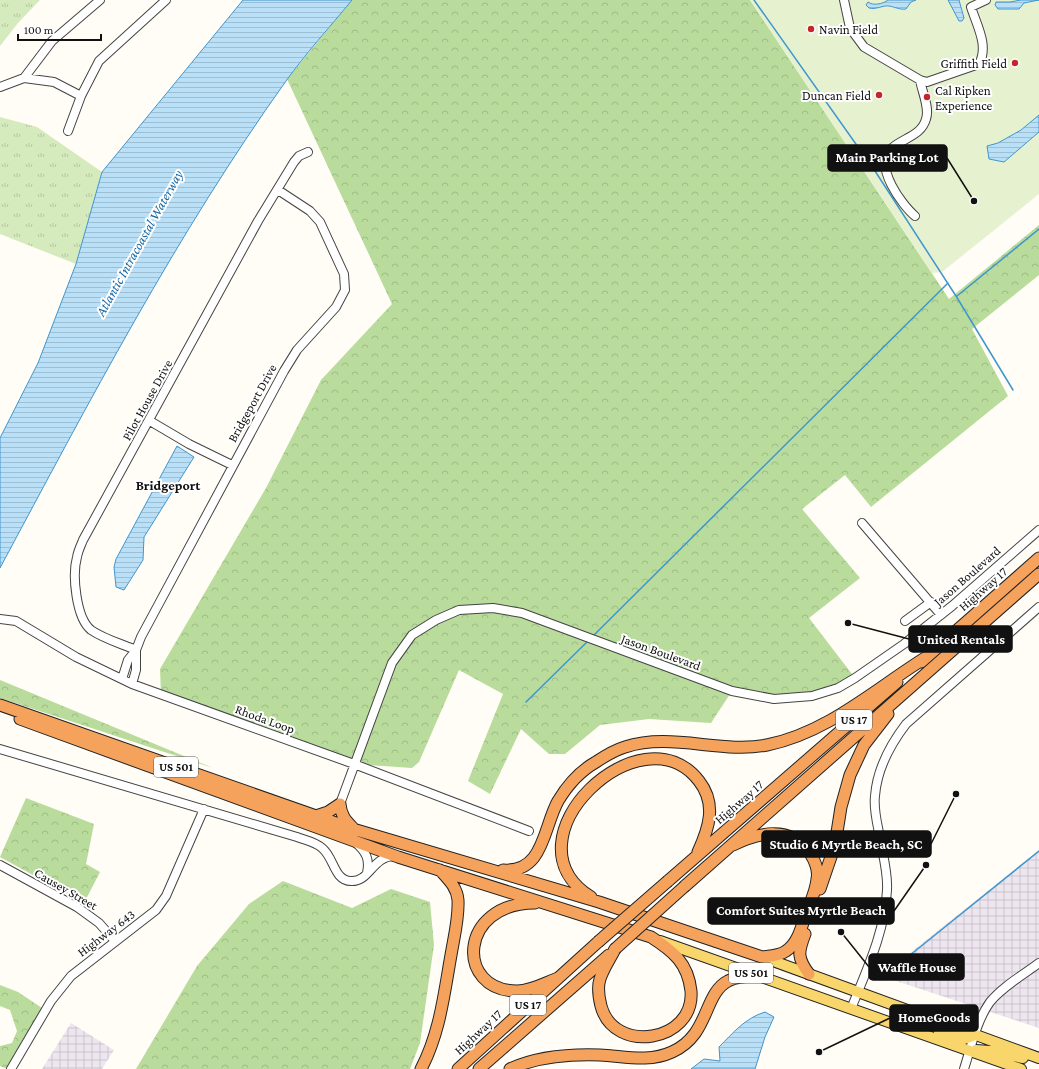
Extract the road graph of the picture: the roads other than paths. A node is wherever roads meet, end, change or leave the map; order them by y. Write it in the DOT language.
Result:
graph roads {
  1 [pos="100,0"];
  2 [pos="166,0"];
  3 [pos="844,0"];
  4 [pos="986,0"];
  5 [pos="970,4"];
  6 [pos="24,78"];
  7 [pos="920,80"];
  8 [pos="0,87"];
  9 [pos="81,96"];
  10 [pos="68,131"];
  11 [pos="308,152"];
  12 [pos="278,190"];
  13 [pos="915,216"];
  14 [pos="150,421"];
  15 [pos="232,465"];
  16 [pos="862,524"];
  17 [pos="1039,530"];
  18 [pos="1039,558"];
  19 [pos="1039,574"];
  20 [pos="931,602"];
  21 [pos="1039,606"];
  22 [pos="941,614"];
  23 [pos="0,619"];
  24 [pos="905,621"];
  25 [pos="136,650"];
  26 [pos="925,658"];
  27 [pos="122,679"];
  28 [pos="132,684"];
  29 [pos="904,693"];
  30 [pos="0,705"];
  31 [pos="0,712"];
  32 [pos="0,749"];
  33 [pos="354,764"];
  34 [pos="340,804"];
  35 [pos="204,809"];
  36 [pos="316,816"];
  37 [pos="353,829"];
  38 [pos="529,831"];
  39 [pos="354,841"];
  40 [pos="733,845"];
  41 [pos="697,856"];
  42 [pos="398,857"];
  43 [pos="0,865"];
  44 [pos="489,868"];
  45 [pos="440,869"];
  46 [pos="367,873"];
  47 [pos="599,902"];
  48 [pos="544,903"];
  49 [pos="651,937"];
  50 [pos="115,941"];
  51 [pos="615,949"];
  52 [pos="762,957"];
  53 [pos="1039,962"];
  54 [pos="809,974"];
  55 [pos="758,976"];
  56 [pos="558,978"];
  57 [pos="858,992"];
  58 [pos="851,1009"];
  59 [pos="893,1023"];
  60 [pos="976,1035"];
  61 [pos="970,1051"];
  62 [pos="1039,1058"];
  63 [pos="1039,1062"];
  64 [pos="11,1069"];
  65 [pos="421,1069"];
  66 [pos="458,1069"];
  67 [pos="479,1069"];
  68 [pos="510,1069"];
  69 [pos="964,1069"];
  70 [pos="1021,1069"];
  1 -- 6 [label="street"];
  2 -- 9 [label="street"];
  3 -- 7 [label="street"];
  4 -- 5 [label="street"];
  5 -- 7 [label="street"];
  6 -- 8 [label="street"];
  6 -- 9 [label="street"];
  7 -- 13 [label="street"];
  9 -- 10 [label="street"];
  11 -- 12 [label="street, Pilot House Drive"];
  12 -- 14 [label="street, Pilot House Drive"];
  12 -- 15 [label="street, Bridgeport Drive"];
  14 -- 15 [label="street"];
  14 -- 25 [label="street, Pilot House Drive"];
  15 -- 25 [label="street, Bridgeport Drive"];
  16 -- 20 [label="street"];
  17 -- 22 [label="street, Jason Boulevard"];
  18 -- 26 [label="highway, Highway 17 / US 17"];
  19 -- 29 [label="highway, Highway 17 / US 17"];
  20 -- 22 [label="street"];
  20 -- 24 [label="street"];
  21 -- 57 [label="street"];
  22 -- 33 [label="street, Jason Boulevard"];
  23 -- 27 [label="street, Rhoda Loop"];
  25 -- 27 [label="street, Bridgeport Drive"];
  25 -- 28 [label="street, Bridgeport Drive"];
  26 -- 41 [label="highway, Highway 17 / US 17"];
  26 -- 44 [label="highway"];
  27 -- 28 [label="street, Rhoda Loop"];
  28 -- 33 [label="street, Rhoda Loop"];
  29 -- 40 [label="highway, Highway 17 / US 17"];
  29 -- 54 [label="highway"];
  30 -- 36 [label="highway, US 501"];
  31 -- 39 [label="highway, US 501"];
  32 -- 35 [label="street"];
  33 -- 34 [label="street, Jason Boulevard"];
  33 -- 38 [label="street, Rhoda Loop"];
  34 -- 36 [label="highway"];
  34 -- 37 [label="highway"];
  35 -- 46 [label="street"];
  35 -- 50 [label="street, Highway 643"];
  36 -- 37 [label="highway, US 501"];
  37 -- 44 [label="highway, US 501"];
  39 -- 42 [label="highway, US 501"];
  39 -- 46 [label="street"];
  40 -- 51 [label="highway, Highway 17 / US 17, bridge"];
  40 -- 52 [label="highway"];
  41 -- 47 [label="highway"];
  41 -- 56 [label="highway, Highway 17 / US 17, bridge"];
  42 -- 45 [label="highway, US 501"];
  42 -- 46 [label="street"];
  43 -- 50 [label="street, Causey Street"];
  44 -- 47 [label="highway, US 501"];
  45 -- 48 [label="highway, US 501"];
  45 -- 65 [label="highway"];
  47 -- 52 [label="highway, US 501"];
  48 -- 49 [label="highway, US 501"];
  48 -- 56 [label="highway"];
  49 -- 51 [label="highway"];
  49 -- 55 [label="main road, US 501"];
  50 -- 64 [label="street, Highway 643"];
  51 -- 67 [label="highway, Highway 17 / US 17"];
  52 -- 54 [label="main road, US 501"];
  53 -- 60 [label="street"];
  54 -- 57 [label="main road, US 501"];
  55 -- 58 [label="main road, US 501"];
  55 -- 68 [label="highway"];
  56 -- 66 [label="highway, Highway 17 / US 17"];
  57 -- 58 [label="street"];
  57 -- 60 [label="main road, US 501"];
  58 -- 59 [label="main road, US 501"];
  59 -- 60 [label="main road"];
  59 -- 61 [label="main road, US 501"];
  60 -- 61 [label="street"];
  60 -- 62 [label="main road, US 501"];
  61 -- 63 [label="main road"];
  61 -- 69 [label="street"];
  61 -- 70 [label="main road, US 501"];
}
